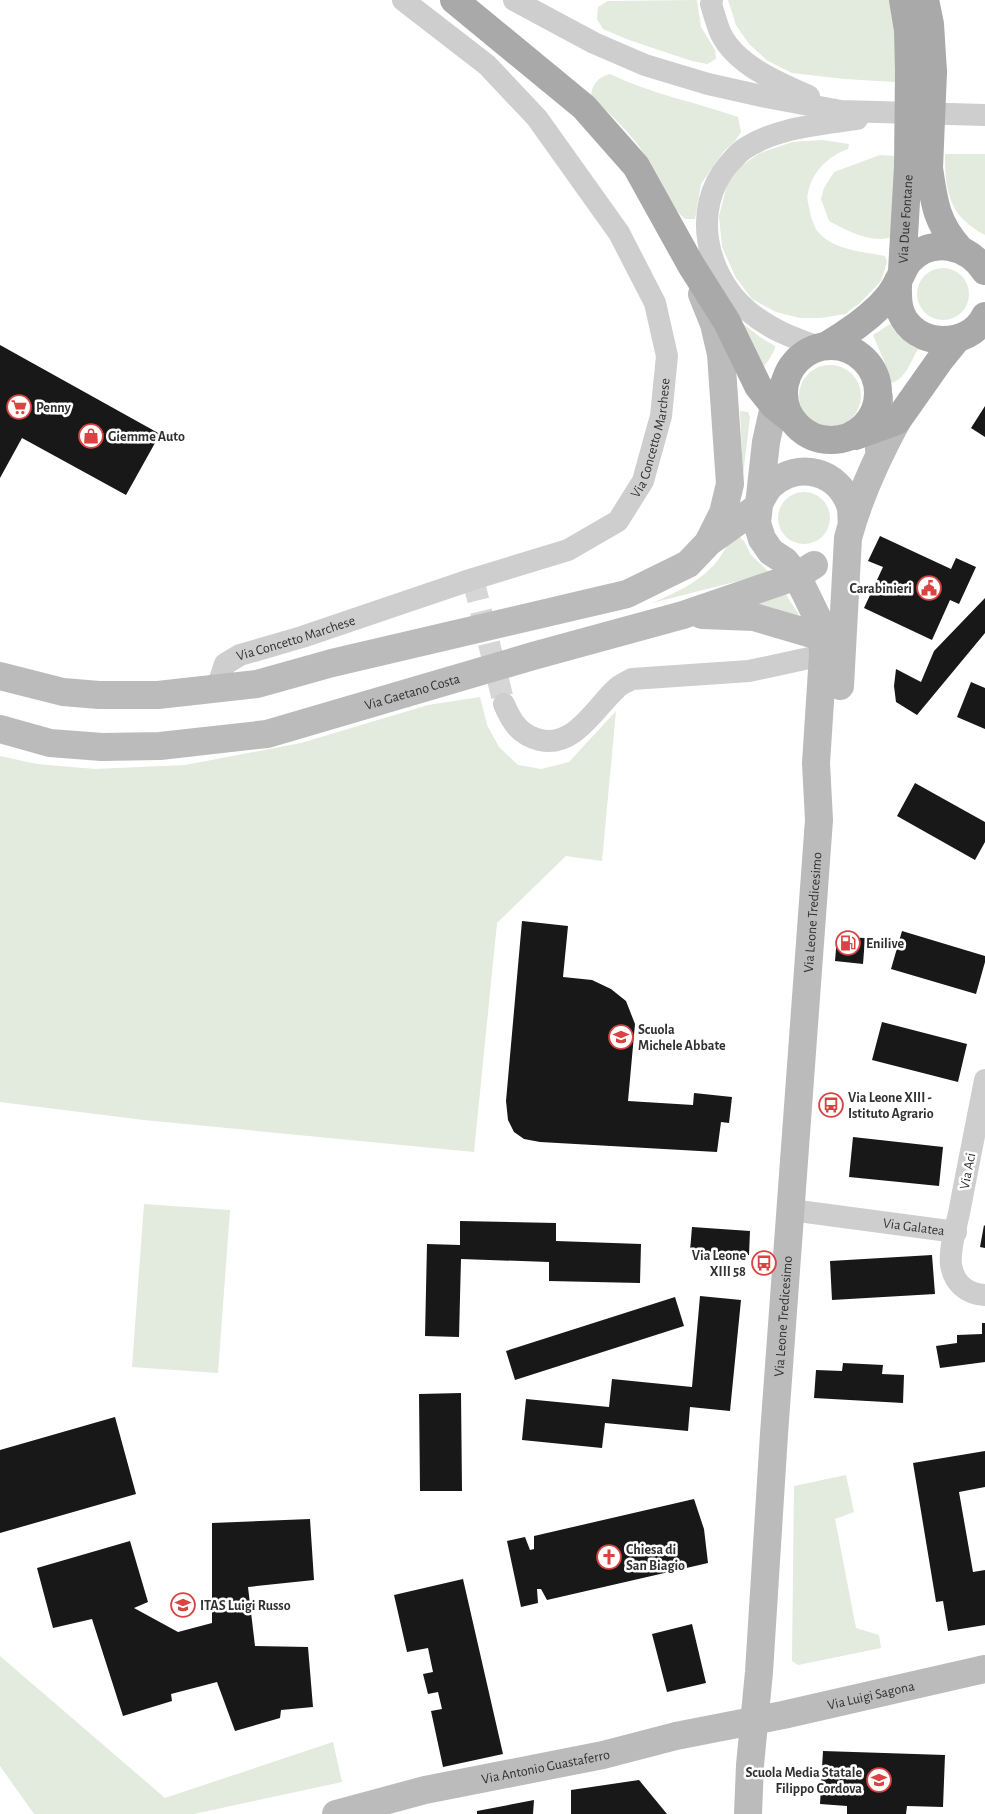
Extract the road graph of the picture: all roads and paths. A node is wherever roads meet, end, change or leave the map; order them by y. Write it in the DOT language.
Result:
graph roads {
  1 [pos="403,0"];
  2 [pos="454,0"];
  3 [pos="514,0"];
  4 [pos="712,0"];
  5 [pos="903,0"];
  6 [pos="925,0"];
  7 [pos="921,72"];
  8 [pos="842,110"];
  9 [pos="890,113"];
  10 [pos="985,115"];
  11 [pos="918,168"];
  12 [pos="974,257"];
  13 [pos="691,265"];
  14 [pos="900,277"];
  15 [pos="984,319"];
  16 [pos="957,339"];
  17 [pos="823,346"];
  18 [pos="786,379"];
  19 [pos="879,398"];
  20 [pos="783,413"];
  21 [pos="885,434"];
  22 [pos="844,439"];
  23 [pos="760,503"];
  24 [pos="850,531"];
  25 [pos="709,542"];
  26 [pos="798,568"];
  27 [pos="683,615"];
  28 [pos="823,646"];
  29 [pos="0,676"];
  30 [pos="217,688"];
  31 [pos="504,704"];
  32 [pos="0,729"];
  33 [pos="819,820"];
  34 [pos="985,1080"];
  35 [pos="791,1210"];
  36 [pos="956,1232"];
  37 [pos="985,1295"];
  38 [pos="985,1669"];
  39 [pos="756,1720"];
  40 [pos="336,1814"];
  41 [pos="748,1814"];
  1 -- 30 [label="street, Via Concetto Marchese"];
  2 -- 13 [label="main road"];
  3 -- 8 [label="street"];
  4 -- 8 [label="street"];
  5 -- 7 [label="main road"];
  6 -- 7 [label="main road"];
  7 -- 11 [label="main road, bridge"];
  8 -- 9 [label="street"];
  9 -- 10 [label="street"];
  9 -- 17 [label="street"];
  11 -- 12 [label="main road, Via Due Fontane"];
  11 -- 14 [label="main road, Via Due Fontane"];
  12 -- 14 [label="main road"];
  13 -- 20 [label="main road"];
  13 -- 25 [label="street"];
  14 -- 16 [label="main road, Via Due Fontane"];
  14 -- 17 [label="main road"];
  15 -- 16 [label="main road"];
  16 -- 21 [label="main road"];
  17 -- 18 [label="main road"];
  17 -- 19 [label="main road"];
  18 -- 20 [label="street"];
  19 -- 21 [label="street"];
  19 -- 22 [label="main road"];
  20 -- 22 [label="main road"];
  20 -- 23 [label="street"];
  21 -- 22 [label="main road"];
  21 -- 24 [label="street"];
  23 -- 24 [label="street"];
  23 -- 25 [label="street"];
  23 -- 26 [label="street"];
  24 -- 26 [label="street"];
  24 -- 33 [label="street"];
  25 -- 30 [label="street"];
  26 -- 27 [label="street, Via Gaetano Costa"];
  26 -- 28 [label="street"];
  27 -- 28 [label="street"];
  27 -- 32 [label="street, Via Gaetano Costa"];
  28 -- 31 [label="street"];
  28 -- 33 [label="street"];
  29 -- 30 [label="street"];
  33 -- 35 [label="street, Via Leone Tredicesimo"];
  34 -- 36 [label="street, Via Aci"];
  35 -- 36 [label="street, Via Galatea"];
  35 -- 39 [label="street, Via Leone Tredicesimo"];
  36 -- 37 [label="street, Via Galatea"];
  38 -- 39 [label="street, Via Luigi Sagona"];
  39 -- 40 [label="street, Via Antonio Guastaferro"];
  39 -- 41 [label="street, Via Leone Tredicesimo"];
}
